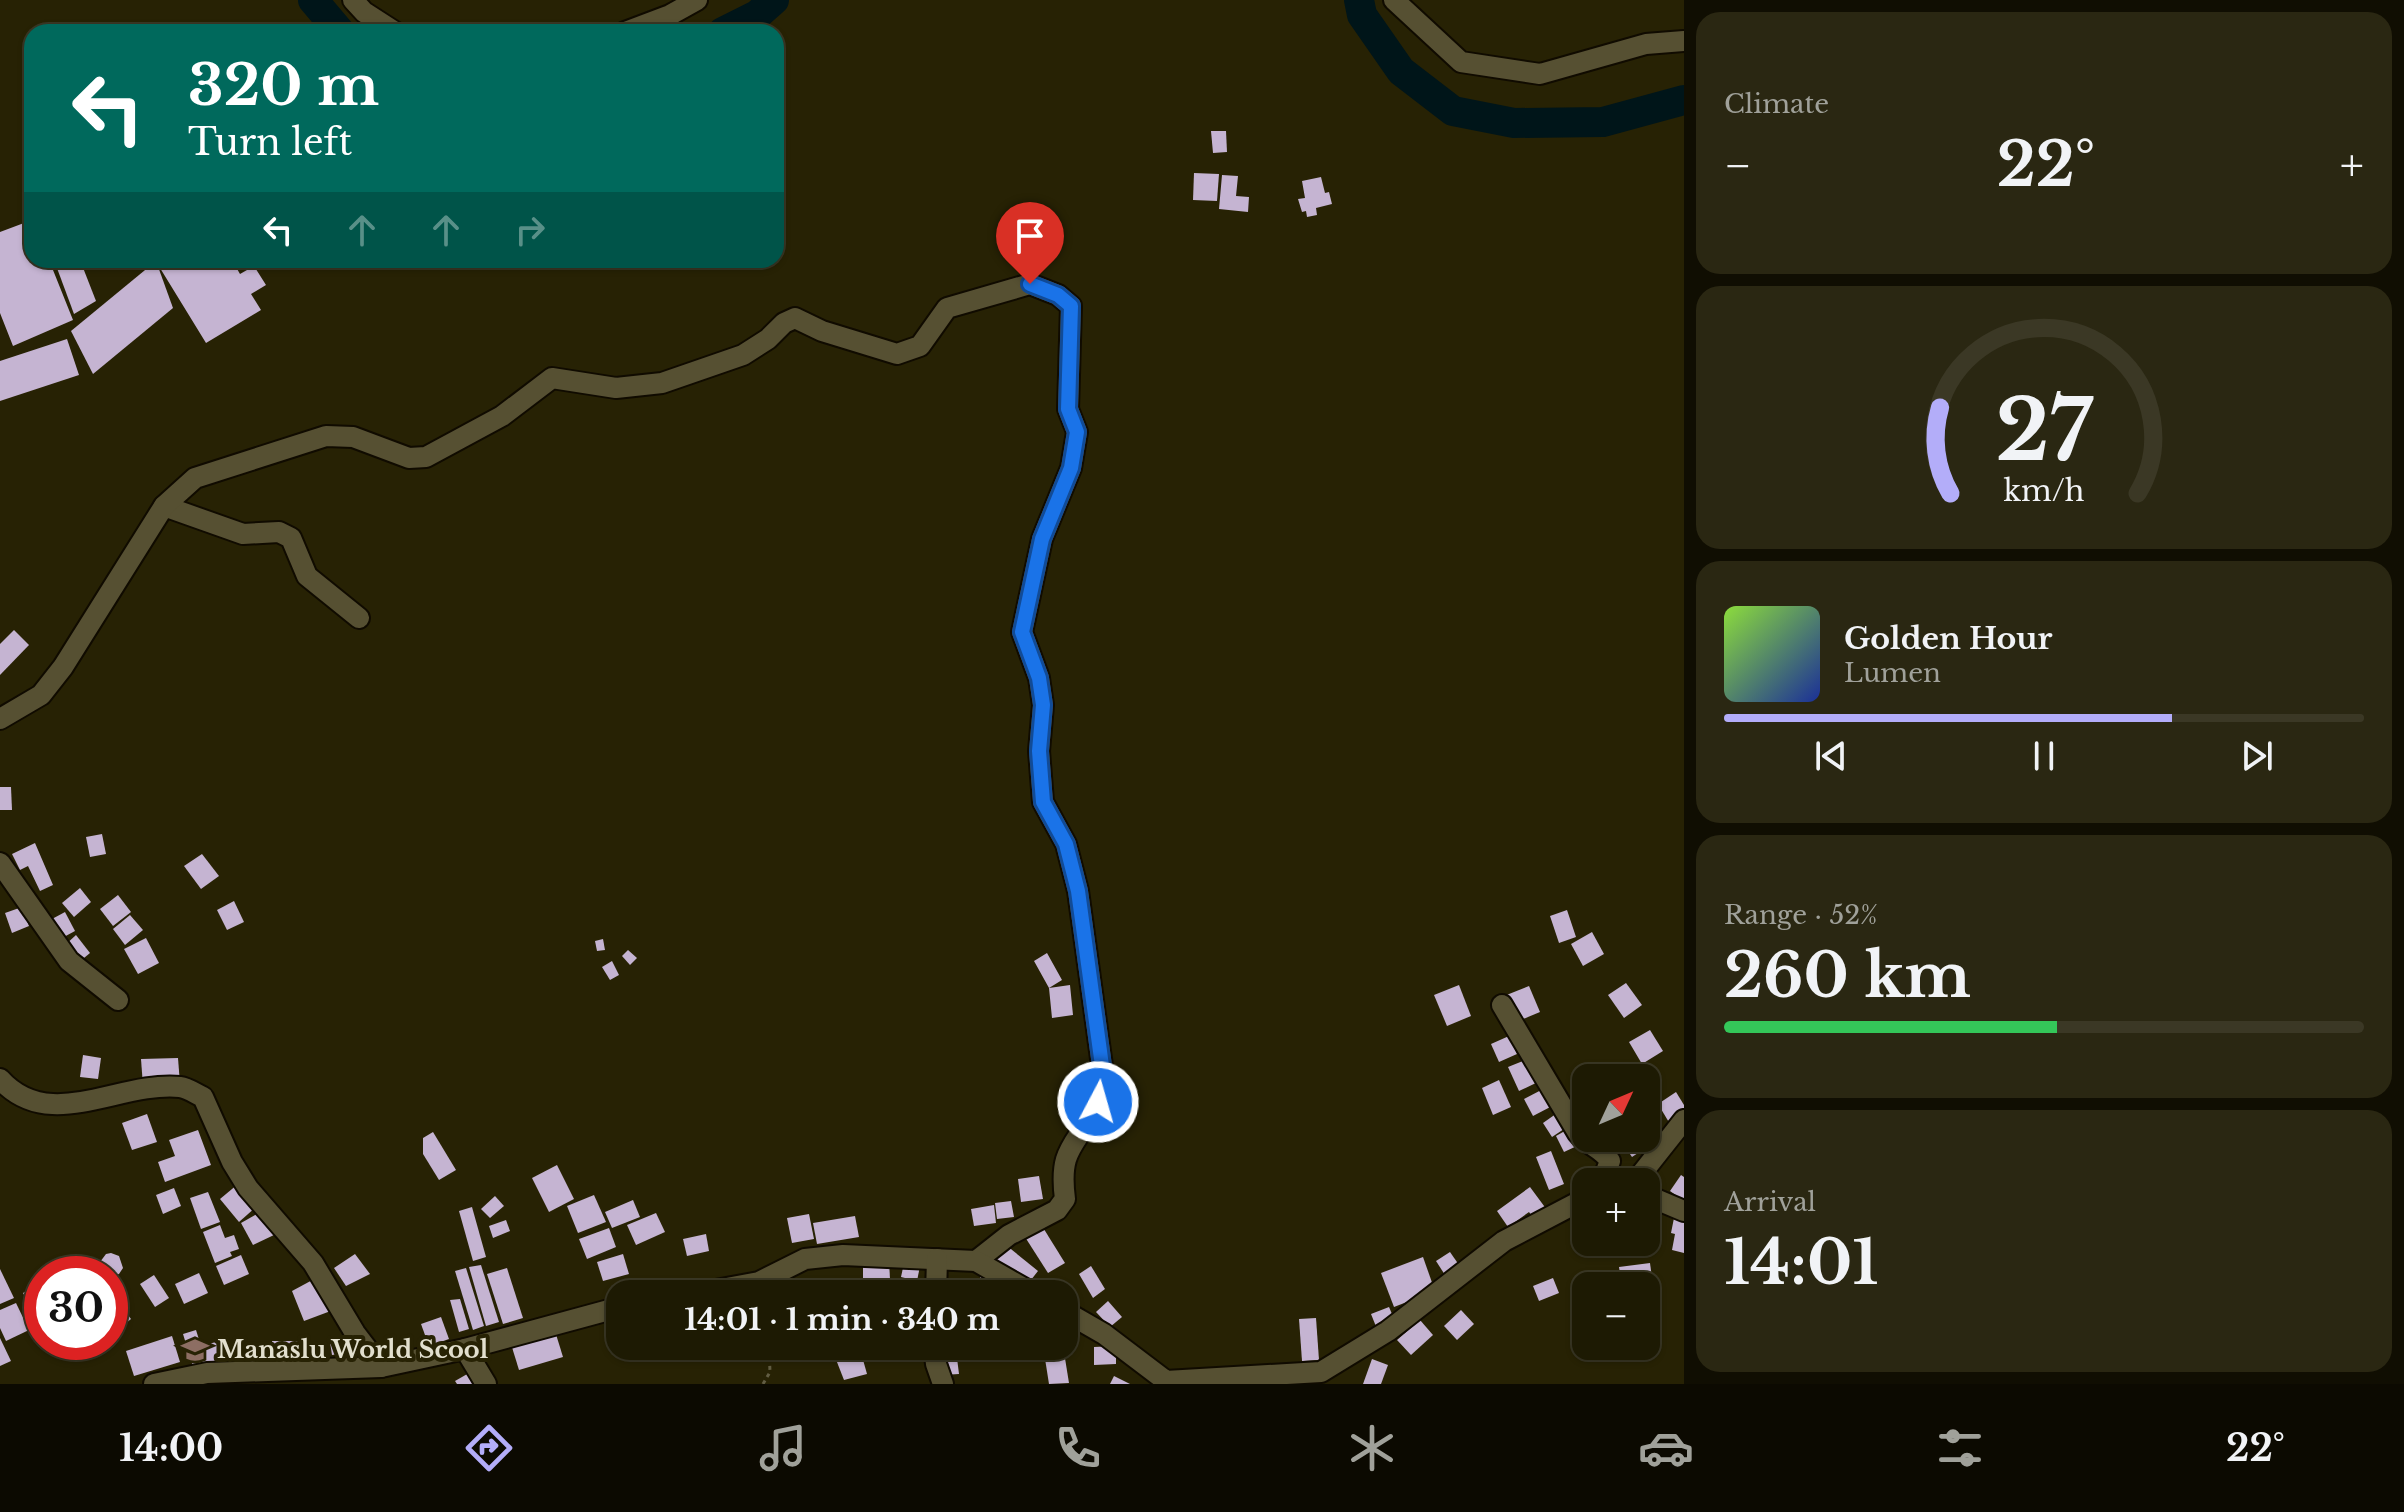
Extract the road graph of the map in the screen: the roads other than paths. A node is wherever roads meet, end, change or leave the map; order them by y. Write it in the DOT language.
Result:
graph roads {
  1 [pos="353,0"];
  2 [pos="697,0"];
  3 [pos="1394,0"];
  4 [pos="383,24"];
  5 [pos="646,24"];
  6 [pos="1684,41"];
  7 [pos="164,506"];
  8 [pos="359,618"];
  9 [pos="0,719"];
  10 [pos="0,863"];
  11 [pos="118,1000"];
  12 [pos="1502,1005"];
  13 [pos="0,1079"];
  14 [pos="1684,1120"];
  15 [pos="1607,1168"];
  16 [pos="1646,1168"];
  17 [pos="1660,1201"];
  18 [pos="1572,1205"];
  19 [pos="1684,1211"];
  20 [pos="937,1259"];
  21 [pos="976,1261"];
  22 [pos="763,1280"];
  23 [pos="936,1280"];
  24 [pos="1009,1280"];
  25 [pos="606,1311"];
  26 [pos="1078,1319"];
  27 [pos="465,1349"];
  28 [pos="936,1360"];
  29 [pos="381,1367"];
  30 [pos="154,1384"];
  31 [pos="486,1384"];
  32 [pos="943,1384"];
  1 -- 4 [label="street"];
  2 -- 5 [label="street"];
  3 -- 6 [label="street"];
  7 -- 8 [label="street"];
  7 -- 9 [label="street"];
  7 -- 21 [label="street"];
  10 -- 11 [label="street"];
  12 -- 15 [label="street"];
  13 -- 29 [label="street"];
  14 -- 16 [label="street"];
  17 -- 19 [label="street"];
  18 -- 26 [label="street"];
  20 -- 21 [label="street"];
  20 -- 22 [label="street"];
  20 -- 23 [label="street"];
  21 -- 24 [label="street"];
  25 -- 27 [label="street"];
  27 -- 29 [label="street"];
  27 -- 31 [label="street"];
  28 -- 32 [label="street"];
  29 -- 30 [label="street"];
}
